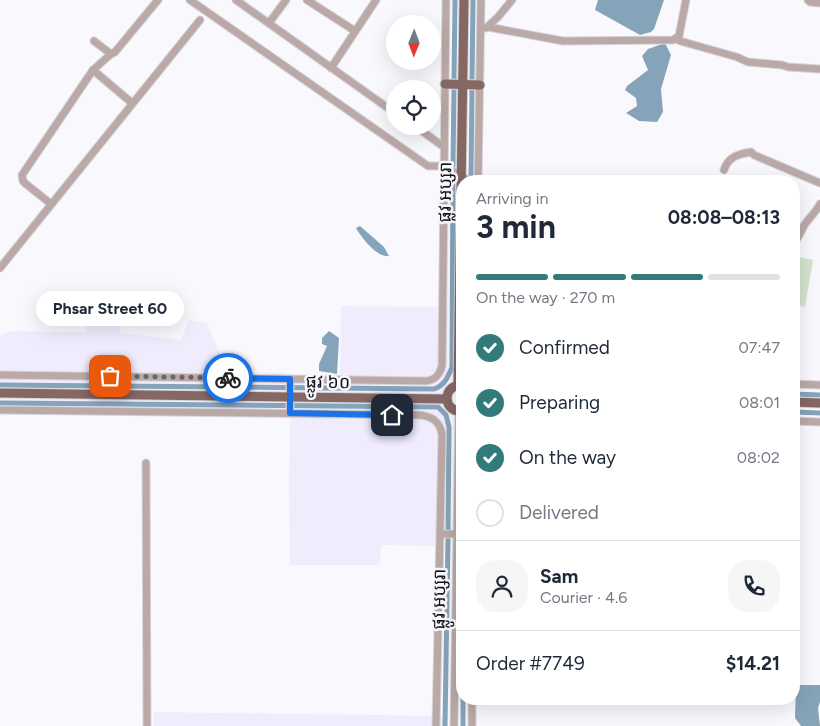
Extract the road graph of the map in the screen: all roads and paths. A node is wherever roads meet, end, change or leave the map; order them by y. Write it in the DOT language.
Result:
graph roads {
  1 [pos="158,0"];
  2 [pos="190,0"];
  3 [pos="236,0"];
  4 [pos="286,0"];
  5 [pos="307,0"];
  6 [pos="376,0"];
  7 [pos="446,0"];
  8 [pos="464,0"];
  9 [pos="481,0"];
  10 [pos="512,0"];
  11 [pos="686,0"];
  12 [pos="808,0"];
  13 [pos="820,3"];
  14 [pos="200,20"];
  15 [pos="269,23"];
  16 [pos="485,28"];
  17 [pos="355,31"];
  18 [pos="677,39"];
  19 [pos="94,41"];
  20 [pos="111,54"];
  21 [pos="331,68"];
  22 [pos="820,69"];
  23 [pos="93,70"];
  24 [pos="445,84"];
  25 [pos="462,85"];
  26 [pos="480,85"];
  27 [pos="132,103"];
  28 [pos="386,107"];
  29 [pos="427,135"];
  30 [pos="444,147"];
  31 [pos="444,166"];
  32 [pos="724,170"];
  33 [pos="459,175"];
  34 [pos="461,175"];
  35 [pos="478,175"];
  36 [pos="820,183"];
  37 [pos="51,204"];
  38 [pos="820,204"];
  39 [pos="800,235"];
  40 [pos="0,268"];
  41 [pos="0,375"];
  42 [pos="290,381"];
  43 [pos="800,384"];
  44 [pos="820,385"];
  45 [pos="456,387"];
  46 [pos="0,393"];
  47 [pos="290,398"];
  48 [pos="446,399"];
  49 [pos="800,402"];
  50 [pos="820,403"];
  51 [pos="456,409"];
  52 [pos="0,410"];
  53 [pos="290,412"];
  54 [pos="800,421"];
  55 [pos="820,422"];
  56 [pos="146,463"];
  57 [pos="441,534"];
  58 [pos="456,534"];
  59 [pos="456,649"];
  60 [pos="472,705"];
  61 [pos="147,726"];
  62 [pos="436,726"];
  63 [pos="454,726"];
  64 [pos="472,726"];
  1 -- 20 [label="street"];
  2 -- 31 [label="street"];
  3 -- 15 [label="street"];
  4 -- 15 [label="street"];
  5 -- 17 [label="street"];
  6 -- 17 [label="street"];
  7 -- 24 [label="street"];
  8 -- 25 [label="main road, ផ្លូវ អប្សរា"];
  9 -- 16 [label="street"];
  10 -- 16 [label="street"];
  11 -- 18 [label="street"];
  12 -- 13 [label="street"];
  14 -- 27 [label="street"];
  15 -- 21 [label="street"];
  16 -- 18 [label="street"];
  16 -- 26 [label="street"];
  17 -- 21 [label="street"];
  18 -- 22 [label="street"];
  19 -- 20 [label="street"];
  20 -- 23 [label="street"];
  21 -- 28 [label="street"];
  23 -- 27 [label="street"];
  23 -- 37 [label="street"];
  24 -- 25 [label="main road"];
  24 -- 30 [label="street"];
  25 -- 26 [label="main road"];
  25 -- 34 [label="main road, ផ្លូវ អប្សរា"];
  26 -- 35 [label="street"];
  27 -- 37 [label="street"];
  29 -- 30 [label="street"];
  30 -- 31 [label="street"];
  31 -- 33 [label="street"];
  31 -- 42 [label="street"];
  32 -- 36 [label="street"];
  37 -- 40 [label="street"];
  38 -- 39 [label="street"];
  41 -- 42 [label="street"];
  42 -- 47 [label="street"];
  43 -- 44 [label="street"];
  45 -- 48 [label="main road"];
  46 -- 47 [label="main road, ផ្លូវ ៦០"];
  47 -- 48 [label="main road, ផ្លូវ ៦០"];
  47 -- 53 [label="street"];
  48 -- 51 [label="main road"];
  49 -- 50 [label="main road"];
  52 -- 53 [label="street"];
  53 -- 57 [label="street"];
  54 -- 55 [label="street"];
  56 -- 61 [label="street"];
  57 -- 58 [label="street"];
  57 -- 62 [label="street"];
  59 -- 63 [label="street, ផ្លូវ អប្សរា"];
  60 -- 64 [label="street"];
}
